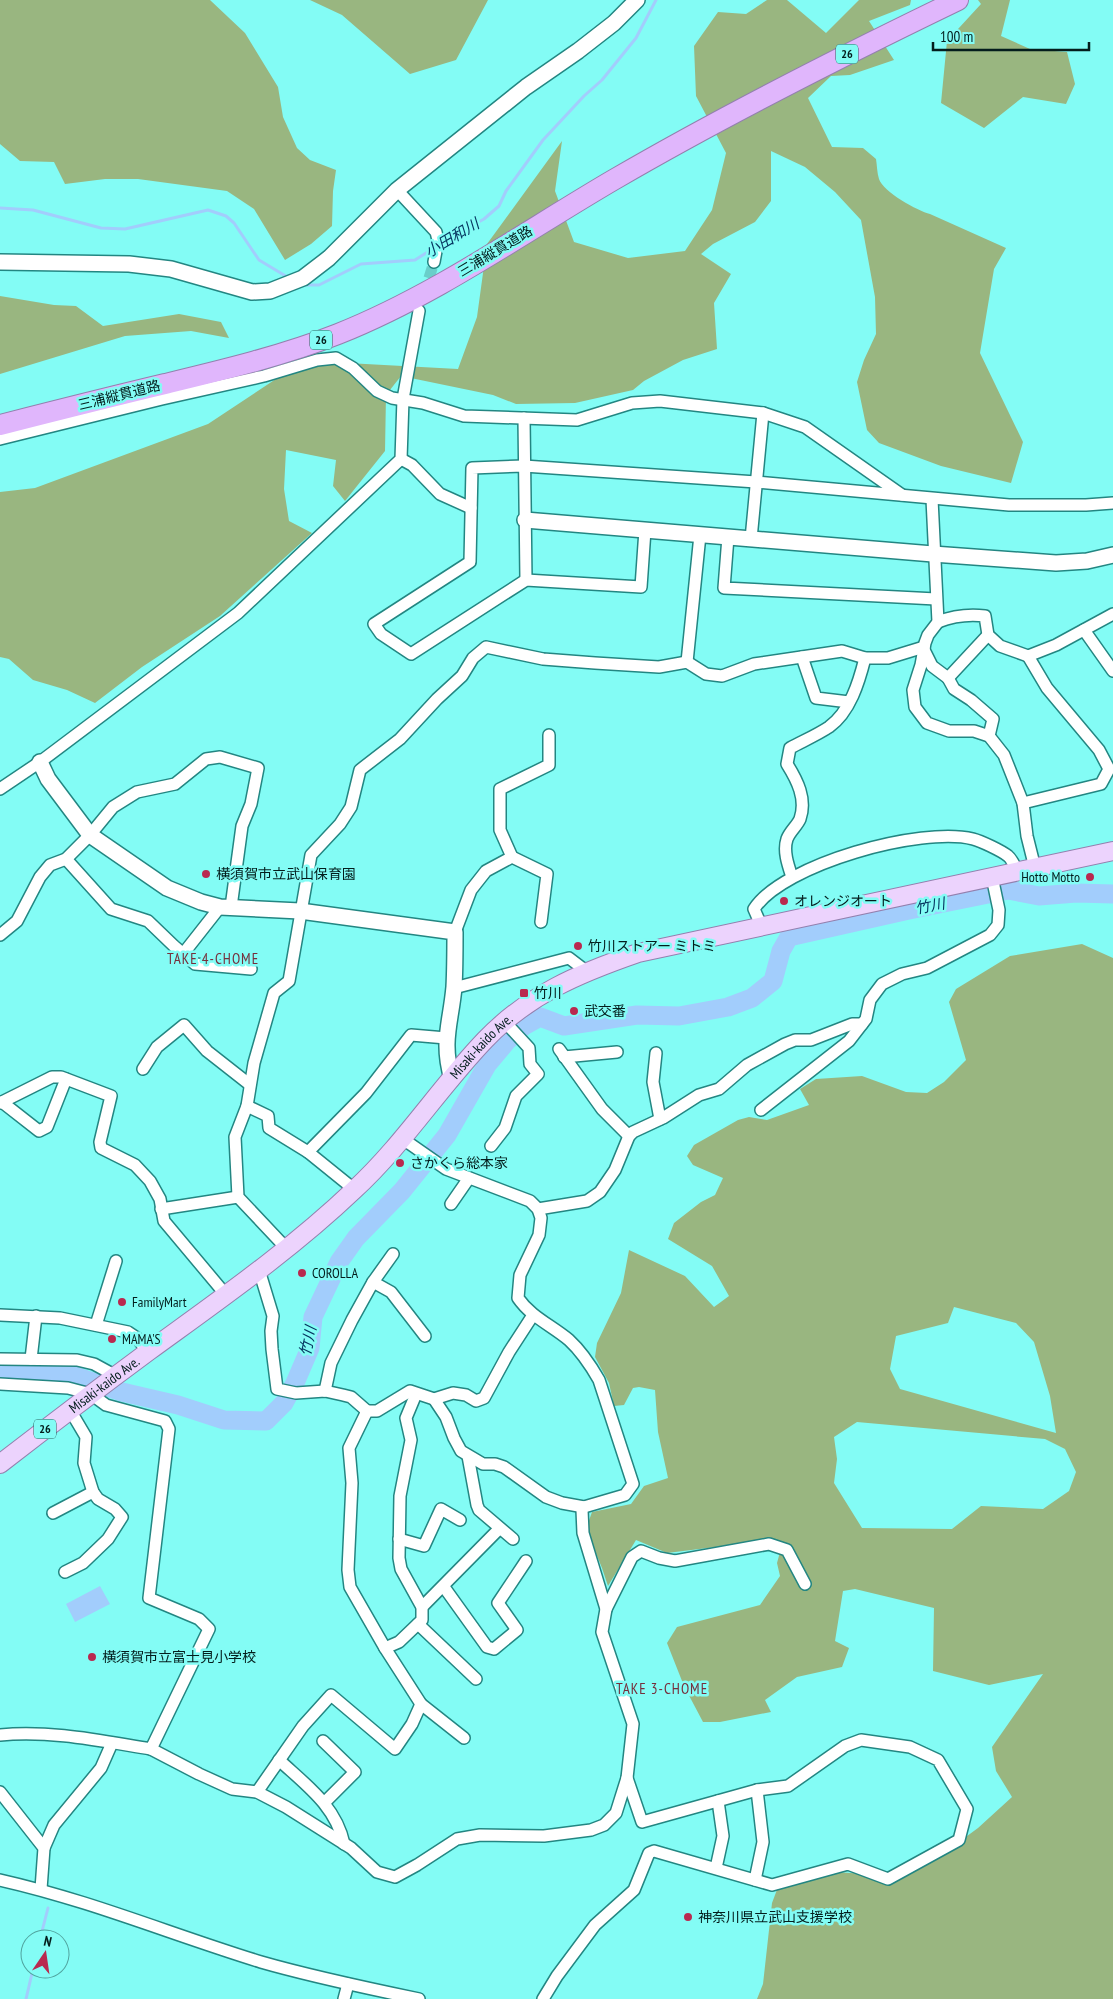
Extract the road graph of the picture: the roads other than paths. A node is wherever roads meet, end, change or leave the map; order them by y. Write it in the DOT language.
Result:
graph roads {
  1 [pos="637,0"];
  2 [pos="944,0"];
  3 [pos="958,0"];
  4 [pos="736,108"];
  5 [pos="610,178"];
  6 [pos="397,190"];
  7 [pos="0,262"];
  8 [pos="434,262"];
  9 [pos="419,311"];
  10 [pos="403,399"];
  11 [pos="763,413"];
  12 [pos="524,418"];
  13 [pos="0,419"];
  14 [pos="0,425"];
  15 [pos="0,439"];
  16 [pos="401,459"];
  17 [pos="524,466"];
  18 [pos="756,482"];
  19 [pos="902,495"];
  20 [pos="932,499"];
  21 [pos="1113,503"];
  22 [pos="471,508"];
  23 [pos="525,520"];
  24 [pos="645,530"];
  25 [pos="700,535"];
  26 [pos="728,537"];
  27 [pos="751,539"];
  28 [pos="933,554"];
  29 [pos="1113,555"];
  30 [pos="526,580"];
  31 [pos="936,599"];
  32 [pos="1113,614"];
  33 [pos="938,622"];
  34 [pos="1084,630"];
  35 [pos="988,635"];
  36 [pos="924,649"];
  37 [pos="1028,656"];
  38 [pos="802,657"];
  39 [pos="865,658"];
  40 [pos="687,662"];
  41 [pos="1113,671"];
  42 [pos="948,678"];
  43 [pos="849,702"];
  44 [pos="549,735"];
  45 [pos="989,736"];
  46 [pos="40,762"];
  47 [pos="1111,768"];
  48 [pos="0,790"];
  49 [pos="1023,803"];
  50 [pos="90,835"];
  51 [pos="1113,851"];
  52 [pos="512,857"];
  53 [pos="66,859"];
  54 [pos="1026,870"];
  55 [pos="792,877"];
  56 [pos="992,877"];
  57 [pos="226,907"];
  58 [pos="300,911"];
  59 [pos="541,922"];
  60 [pos="762,925"];
  61 [pos="455,932"];
  62 [pos="0,935"];
  63 [pos="183,954"];
  64 [pos="251,969"];
  65 [pos="586,971"];
  66 [pos="454,988"];
  67 [pos="505,1022"];
  68 [pos="862,1024"];
  69 [pos="446,1038"];
  70 [pos="617,1052"];
  71 [pos="656,1053"];
  72 [pos="144,1069"];
  73 [pos="66,1079"];
  74 [pos="452,1079"];
  75 [pos="249,1084"];
  76 [pos="1,1103"];
  77 [pos="247,1106"];
  78 [pos="761,1110"];
  79 [pos="660,1119"];
  80 [pos="629,1136"];
  81 [pos="403,1139"];
  82 [pos="490,1146"];
  83 [pos="308,1152"];
  84 [pos="469,1178"];
  85 [pos="355,1190"];
  86 [pos="238,1197"];
  87 [pos="451,1204"];
  88 [pos="162,1209"];
  89 [pos="538,1210"];
  90 [pos="287,1249"];
  91 [pos="393,1254"];
  92 [pos="116,1261"];
  93 [pos="259,1270"];
  94 [pos="373,1282"];
  95 [pos="226,1295"];
  96 [pos="533,1315"];
  97 [pos="0,1316"];
  98 [pos="36,1316"];
  99 [pos="96,1325"];
  100 [pos="425,1336"];
  101 [pos="148,1352"];
  102 [pos="0,1359"];
  103 [pos="31,1359"];
  104 [pos="113,1378"];
  105 [pos="0,1384"];
  106 [pos="325,1391"];
  107 [pos="91,1394"];
  108 [pos="416,1394"];
  109 [pos="434,1399"];
  110 [pos="70,1410"];
  111 [pos="368,1411"];
  112 [pos="468,1456"];
  113 [pos="0,1464"];
  114 [pos="93,1492"];
  115 [pos="584,1506"];
  116 [pos="53,1513"];
  117 [pos="460,1520"];
  118 [pos="499,1529"];
  119 [pos="399,1539"];
  120 [pos="513,1539"];
  121 [pos="526,1560"];
  122 [pos="65,1572"];
  123 [pos="806,1584"];
  124 [pos="444,1587"];
  125 [pos="422,1607"];
  126 [pos="606,1609"];
  127 [pos="418,1624"];
  128 [pos="385,1648"];
  129 [pos="476,1679"];
  130 [pos="421,1704"];
  131 [pos="0,1735"];
  132 [pos="464,1738"];
  133 [pos="323,1741"];
  134 [pos="112,1743"];
  135 [pos="151,1748"];
  136 [pos="279,1760"];
  137 [pos="627,1778"];
  138 [pos="757,1790"];
  139 [pos="0,1792"];
  140 [pos="257,1792"];
  141 [pos="718,1801"];
  142 [pos="325,1802"];
  143 [pos="344,1844"];
  144 [pos="44,1848"];
  145 [pos="716,1868"];
  146 [pos="0,1880"];
  147 [pos="755,1880"];
  148 [pos="41,1889"];
  149 [pos="348,1984"];
  150 [pos="344,1999"];
  151 [pos="420,1999"];
  152 [pos="543,1999"];
  1 -- 6 [label="street"];
  2 -- 4 [label="highway, 三浦縦貫道路 / 26"];
  3 -- 4 [label="highway, 三浦縦貫道路 / 26"];
  4 -- 5 [label="highway, 三浦縦貫道路 / 26"];
  5 -- 13 [label="highway, 三浦縦貫道路 / 26"];
  5 -- 14 [label="highway, 三浦縦貫道路 / 26"];
  6 -- 7 [label="street"];
  6 -- 8 [label="street"];
  9 -- 10 [label="street"];
  10 -- 12 [label="street"];
  10 -- 15 [label="street"];
  10 -- 16 [label="street"];
  11 -- 12 [label="street"];
  11 -- 18 [label="street"];
  11 -- 19 [label="street"];
  12 -- 17 [label="street"];
  16 -- 22 [label="street"];
  16 -- 46 [label="street"];
  17 -- 18 [label="street"];
  17 -- 22 [label="street"];
  17 -- 23 [label="street"];
  18 -- 19 [label="street"];
  18 -- 27 [label="street"];
  19 -- 20 [label="street"];
  20 -- 21 [label="street"];
  20 -- 28 [label="street"];
  22 -- 30 [label="street"];
  23 -- 24 [label="street"];
  23 -- 30 [label="street"];
  24 -- 25 [label="street"];
  24 -- 30 [label="street"];
  25 -- 26 [label="street"];
  25 -- 40 [label="street"];
  26 -- 27 [label="street"];
  26 -- 31 [label="street"];
  27 -- 28 [label="street"];
  28 -- 29 [label="street"];
  28 -- 31 [label="street"];
  31 -- 33 [label="street"];
  32 -- 34 [label="street"];
  33 -- 35 [label="street"];
  33 -- 36 [label="street"];
  34 -- 37 [label="street"];
  34 -- 41 [label="street"];
  35 -- 37 [label="street"];
  35 -- 42 [label="street"];
  36 -- 39 [label="street"];
  36 -- 42 [label="street"];
  36 -- 45 [label="street"];
  37 -- 47 [label="street"];
  38 -- 39 [label="street"];
  38 -- 40 [label="street"];
  38 -- 43 [label="street"];
  39 -- 43 [label="street"];
  40 -- 58 [label="street"];
  42 -- 45 [label="street"];
  43 -- 55 [label="street"];
  44 -- 52 [label="street"];
  45 -- 49 [label="street"];
  46 -- 48 [label="street"];
  46 -- 50 [label="street"];
  47 -- 49 [label="street"];
  49 -- 54 [label="street"];
  50 -- 53 [label="street"];
  50 -- 57 [label="street"];
  50 -- 57 [label="street"];
  51 -- 54 [label="main road, Misaki-kaido Ave. / 26"];
  52 -- 59 [label="street"];
  52 -- 61 [label="street"];
  53 -- 62 [label="street"];
  53 -- 63 [label="street"];
  54 -- 55 [label="street"];
  54 -- 56 [label="main road, Misaki-kaido Ave. / 26"];
  55 -- 60 [label="street"];
  56 -- 60 [label="main road, Misaki-kaido Ave. / 26"];
  56 -- 68 [label="street"];
  57 -- 58 [label="street"];
  57 -- 63 [label="street"];
  58 -- 61 [label="street"];
  58 -- 75 [label="street"];
  60 -- 65 [label="main road, Misaki-kaido Ave. / 26"];
  61 -- 66 [label="street"];
  63 -- 64 [label="street"];
  65 -- 66 [label="street"];
  65 -- 67 [label="main road, Misaki-kaido Ave. / 26"];
  66 -- 69 [label="street"];
  67 -- 74 [label="main road, Misaki-kaido Ave. / 26"];
  67 -- 82 [label="street"];
  68 -- 78 [label="street"];
  68 -- 79 [label="street"];
  69 -- 74 [label="street"];
  69 -- 83 [label="street"];
  70 -- 80 [label="street"];
  71 -- 79 [label="street"];
  72 -- 75 [label="street"];
  73 -- 76 [label="street"];
  73 -- 76 [label="street"];
  73 -- 88 [label="street"];
  74 -- 81 [label="main road, Misaki-kaido Ave. / 26"];
  75 -- 77 [label="street"];
  77 -- 83 [label="street"];
  77 -- 86 [label="street"];
  79 -- 80 [label="street"];
  80 -- 89 [label="street"];
  81 -- 84 [label="street"];
  81 -- 85 [label="main road, Misaki-kaido Ave. / 26"];
  83 -- 85 [label="street"];
  84 -- 87 [label="street"];
  84 -- 89 [label="street"];
  85 -- 90 [label="main road, Misaki-kaido Ave. / 26"];
  86 -- 88 [label="street"];
  86 -- 90 [label="street"];
  88 -- 95 [label="street"];
  89 -- 96 [label="street"];
  90 -- 93 [label="main road, Misaki-kaido Ave. / 26"];
  91 -- 94 [label="street"];
  92 -- 99 [label="street"];
  93 -- 95 [label="main road, Misaki-kaido Ave. / 26"];
  93 -- 106 [label="street"];
  94 -- 100 [label="street"];
  94 -- 106 [label="street"];
  95 -- 101 [label="main road, Misaki-kaido Ave. / 26"];
  96 -- 109 [label="street"];
  96 -- 115 [label="street"];
  97 -- 98 [label="street"];
  98 -- 99 [label="street"];
  98 -- 103 [label="street"];
  99 -- 101 [label="street"];
  101 -- 104 [label="main road, Misaki-kaido Ave. / 26"];
  102 -- 103 [label="street"];
  103 -- 104 [label="street"];
  104 -- 107 [label="main road, Misaki-kaido Ave. / 26"];
  105 -- 107 [label="street"];
  106 -- 111 [label="street"];
  107 -- 110 [label="main road, Misaki-kaido Ave. / 26"];
  107 -- 135 [label="street"];
  108 -- 109 [label="street"];
  108 -- 111 [label="street"];
  108 -- 119 [label="street"];
  109 -- 112 [label="street"];
  110 -- 113 [label="main road, Misaki-kaido Ave. / 26"];
  110 -- 114 [label="street"];
  111 -- 128 [label="street"];
  112 -- 115 [label="street"];
  112 -- 118 [label="street"];
  114 -- 116 [label="street"];
  114 -- 122 [label="street"];
  115 -- 126 [label="street"];
  117 -- 119 [label="street"];
  118 -- 120 [label="street"];
  118 -- 124 [label="street"];
  119 -- 125 [label="street"];
  121 -- 124 [label="street"];
  123 -- 126 [label="street"];
  124 -- 125 [label="street"];
  125 -- 127 [label="street"];
  126 -- 137 [label="street"];
  127 -- 128 [label="street"];
  127 -- 129 [label="street"];
  128 -- 130 [label="street"];
  130 -- 132 [label="street"];
  130 -- 136 [label="street"];
  131 -- 134 [label="street"];
  133 -- 142 [label="street"];
  134 -- 135 [label="street"];
  134 -- 144 [label="street"];
  135 -- 140 [label="street"];
  136 -- 140 [label="street"];
  136 -- 142 [label="street"];
  137 -- 141 [label="street"];
  137 -- 143 [label="street"];
  138 -- 141 [label="street"];
  138 -- 147 [label="street"];
  138 -- 147 [label="street"];
  139 -- 144 [label="street"];
  140 -- 143 [label="street"];
  141 -- 145 [label="street"];
  142 -- 143 [label="street"];
  144 -- 148 [label="street"];
  145 -- 147 [label="street"];
  145 -- 152 [label="street"];
  146 -- 148 [label="street"];
  148 -- 149 [label="street"];
  149 -- 150 [label="street"];
  149 -- 151 [label="street"];
}
